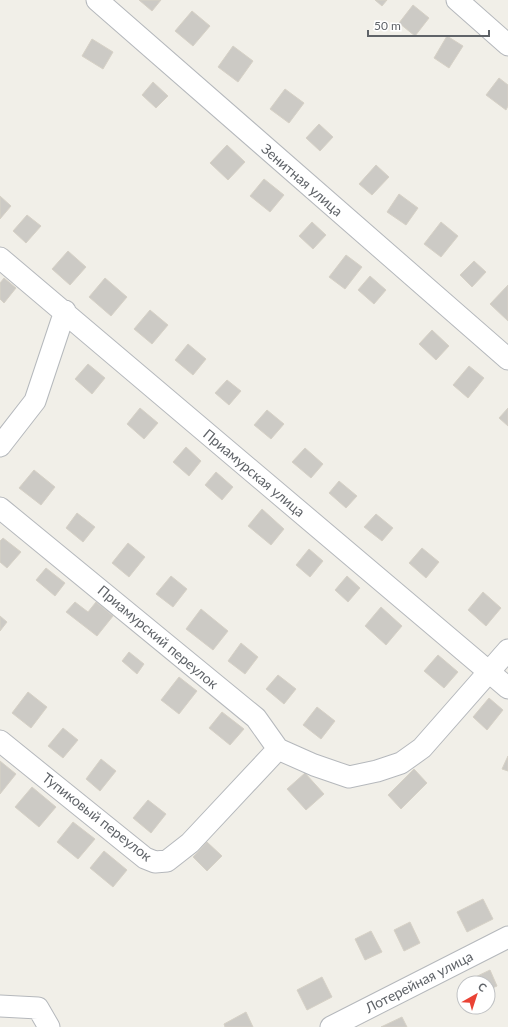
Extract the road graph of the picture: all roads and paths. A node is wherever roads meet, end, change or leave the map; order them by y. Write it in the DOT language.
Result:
graph roads {
  1 [pos="97,0"];
  2 [pos="457,0"];
  3 [pos="508,45"];
  4 [pos="0,258"];
  5 [pos="65,311"];
  6 [pos="508,359"];
  7 [pos="0,446"];
  8 [pos="0,508"];
  9 [pos="508,650"];
  10 [pos="488,671"];
  11 [pos="508,688"];
  12 [pos="0,740"];
  13 [pos="278,749"];
  14 [pos="508,937"];
  15 [pos="0,1006"];
  16 [pos="49,1027"];
  17 [pos="331,1027"];
  1 -- 6 [label="street, Зенитная улица"];
  2 -- 3 [label="street"];
  4 -- 5 [label="street, Приамурская улица"];
  5 -- 7 [label="street"];
  5 -- 10 [label="street, Приамурская улица"];
  8 -- 13 [label="street, Приамурский переулок"];
  9 -- 10 [label="street"];
  10 -- 11 [label="street, Приамурская улица"];
  10 -- 13 [label="street"];
  12 -- 13 [label="street, Тупиковый переулок"];
  14 -- 17 [label="street, Лотерейная улица"];
  15 -- 16 [label="street"];
}
